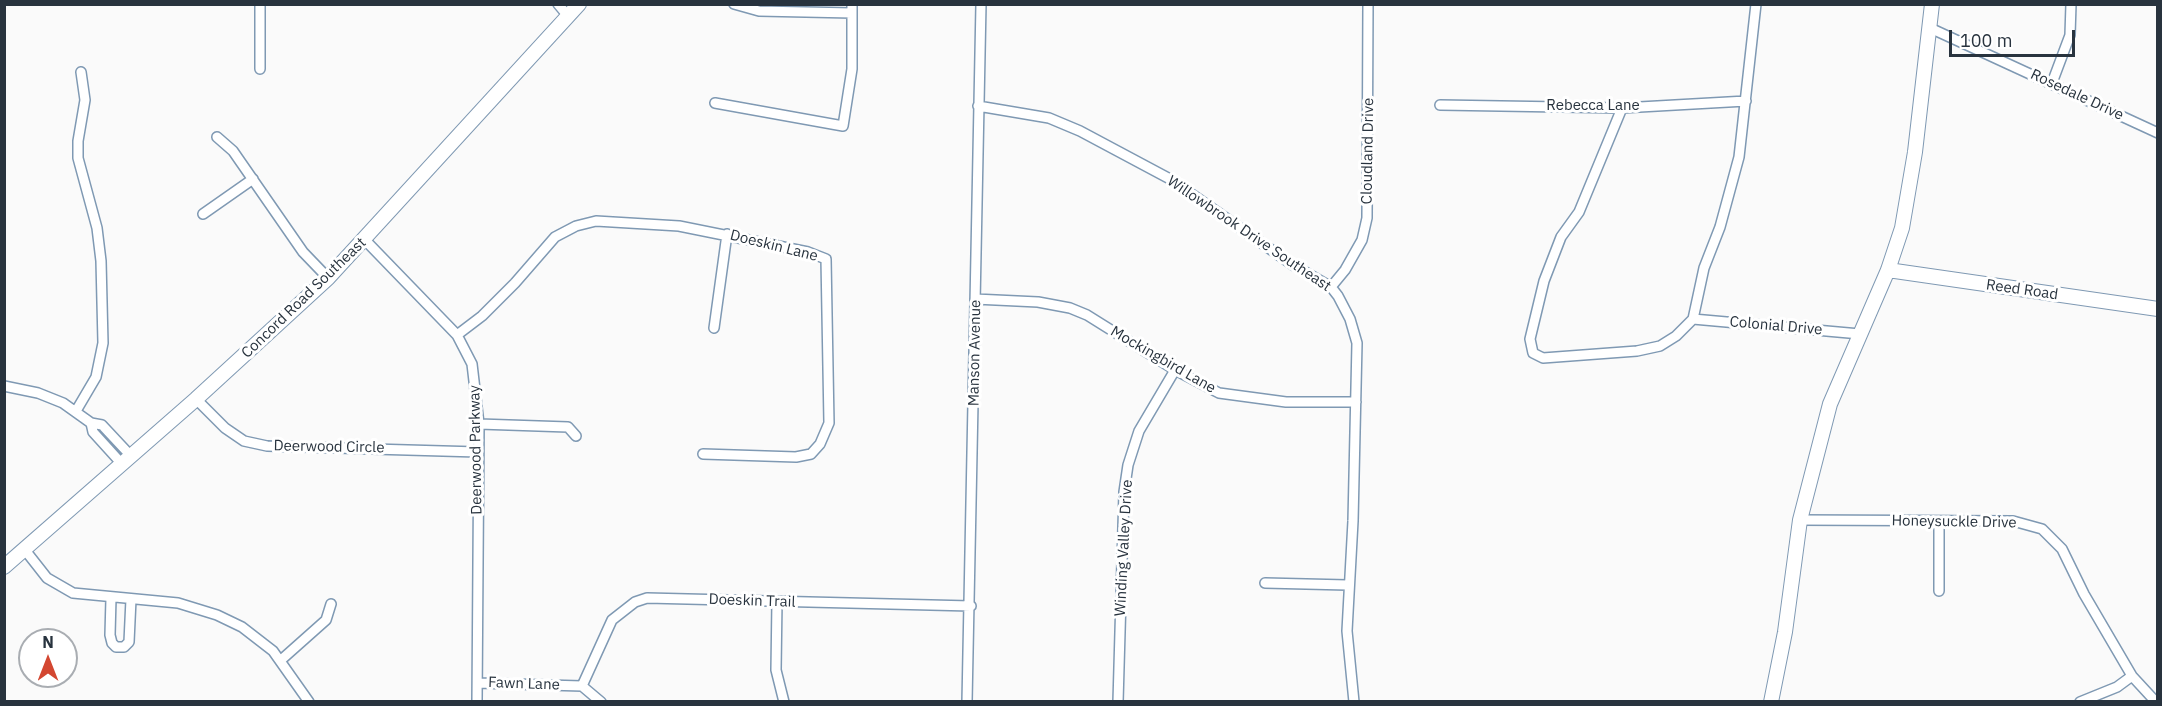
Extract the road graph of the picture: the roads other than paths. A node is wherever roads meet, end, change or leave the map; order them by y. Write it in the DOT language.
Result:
graph roads {
  1 [pos="260,4"];
  2 [pos="558,4"];
  3 [pos="579,4"];
  4 [pos="734,4"];
  5 [pos="981,4"];
  6 [pos="1368,4"];
  7 [pos="1755,4"];
  8 [pos="1932,4"];
  9 [pos="2071,4"];
  10 [pos="852,9"];
  11 [pos="568,16"];
  12 [pos="1930,28"];
  13 [pos="260,69"];
  14 [pos="81,72"];
  15 [pos="2052,83"];
  16 [pos="1746,102"];
  17 [pos="716,103"];
  18 [pos="1440,105"];
  19 [pos="978,106"];
  20 [pos="1622,108"];
  21 [pos="2157,133"];
  22 [pos="217,137"];
  23 [pos="253,179"];
  24 [pos="203,214"];
  25 [pos="728,234"];
  26 [pos="365,240"];
  27 [pos="1887,270"];
  28 [pos="328,278"];
  29 [pos="1330,287"];
  30 [pos="975,300"];
  31 [pos="2157,309"];
  32 [pos="1693,319"];
  33 [pos="714,328"];
  34 [pos="1860,334"];
  35 [pos="457,335"];
  36 [pos="1175,370"];
  37 [pos="4,387"];
  38 [pos="196,399"];
  39 [pos="1356,402"];
  40 [pos="76,411"];
  41 [pos="479,424"];
  42 [pos="576,436"];
  43 [pos="478,452"];
  44 [pos="703,454"];
  45 [pos="127,460"];
  46 [pos="1800,520"];
  47 [pos="1939,522"];
  48 [pos="25,550"];
  49 [pos="4,567"];
  50 [pos="1265,583"];
  51 [pos="1347,585"];
  52 [pos="1939,591"];
  53 [pos="111,598"];
  54 [pos="131,599"];
  55 [pos="777,602"];
  56 [pos="331,604"];
  57 [pos="971,606"];
  58 [pos="281,660"];
  59 [pos="2132,676"];
  60 [pos="478,683"];
  61 [pos="582,686"];
  62 [pos="1354,701"];
  63 [pos="309,702"];
  64 [pos="477,702"];
  65 [pos="602,702"];
  66 [pos="784,702"];
  67 [pos="968,702"];
  68 [pos="1118,702"];
  69 [pos="1349,702"];
  70 [pos="1771,702"];
  71 [pos="2080,702"];
  72 [pos="2156,702"];
  1 -- 13 [label="street"];
  2 -- 11 [label="street"];
  3 -- 11 [label="street, Concord Road Southeast"];
  4 -- 10 [label="street"];
  5 -- 19 [label="street, Manson Avenue"];
  6 -- 29 [label="street, Cloudland Drive"];
  7 -- 16 [label="street"];
  8 -- 12 [label="street"];
  9 -- 15 [label="street"];
  10 -- 17 [label="street"];
  11 -- 26 [label="street, Concord Road Southeast"];
  12 -- 15 [label="street, Rosedale Drive"];
  12 -- 27 [label="street"];
  14 -- 40 [label="street"];
  15 -- 21 [label="street, Rosedale Drive"];
  16 -- 20 [label="street, Rebecca Lane"];
  16 -- 32 [label="street"];
  18 -- 20 [label="street, Rebecca Lane"];
  19 -- 29 [label="street, Willowbrook Drive Southeast"];
  19 -- 30 [label="street, Manson Avenue"];
  20 -- 32 [label="street"];
  22 -- 23 [label="street"];
  23 -- 24 [label="street"];
  23 -- 28 [label="street"];
  25 -- 33 [label="street"];
  25 -- 35 [label="street, Doeskin Lane"];
  25 -- 44 [label="street, Doeskin Lane"];
  26 -- 28 [label="street, Concord Road Southeast"];
  26 -- 35 [label="street, Deerwood Parkway"];
  27 -- 31 [label="street, Reed Road"];
  27 -- 34 [label="street"];
  28 -- 38 [label="street, Concord Road Southeast"];
  29 -- 39 [label="street, Willowbrook Drive Southeast"];
  30 -- 36 [label="street, Mockingbird Lane"];
  30 -- 57 [label="street, Manson Avenue"];
  32 -- 34 [label="street, Colonial Drive"];
  34 -- 46 [label="street"];
  35 -- 41 [label="street, Deerwood Parkway"];
  36 -- 39 [label="street, Mockingbird Lane"];
  36 -- 68 [label="street, Winding Valley Drive"];
  37 -- 40 [label="street"];
  38 -- 43 [label="street, Deerwood Circle"];
  38 -- 45 [label="street, Concord Road Southeast"];
  39 -- 51 [label="street, Willowbrook Drive Southeast"];
  40 -- 45 [label="street"];
  41 -- 42 [label="street"];
  41 -- 43 [label="street, Deerwood Parkway"];
  43 -- 60 [label="street, Deerwood Parkway"];
  45 -- 48 [label="street, Concord Road Southeast"];
  46 -- 47 [label="street, Honeysuckle Drive"];
  46 -- 70 [label="street"];
  47 -- 52 [label="street"];
  47 -- 59 [label="street, Honeysuckle Drive"];
  48 -- 49 [label="street, Concord Road Southeast"];
  48 -- 53 [label="street"];
  50 -- 51 [label="street"];
  51 -- 62 [label="street, Willowbrook Drive Southeast"];
  53 -- 54 [label="street"];
  53 -- 54 [label="street"];
  54 -- 58 [label="street"];
  55 -- 57 [label="street, Doeskin Trail"];
  55 -- 61 [label="street, Doeskin Trail"];
  55 -- 66 [label="street"];
  56 -- 58 [label="street"];
  57 -- 67 [label="street, Manson Avenue"];
  58 -- 63 [label="street"];
  59 -- 71 [label="street"];
  59 -- 72 [label="street, Honeysuckle Drive"];
  60 -- 61 [label="street, Fawn Lane"];
  60 -- 64 [label="street, Deerwood Parkway"];
  61 -- 65 [label="street, Fawn Lane"];
  62 -- 69 [label="street"];
}
